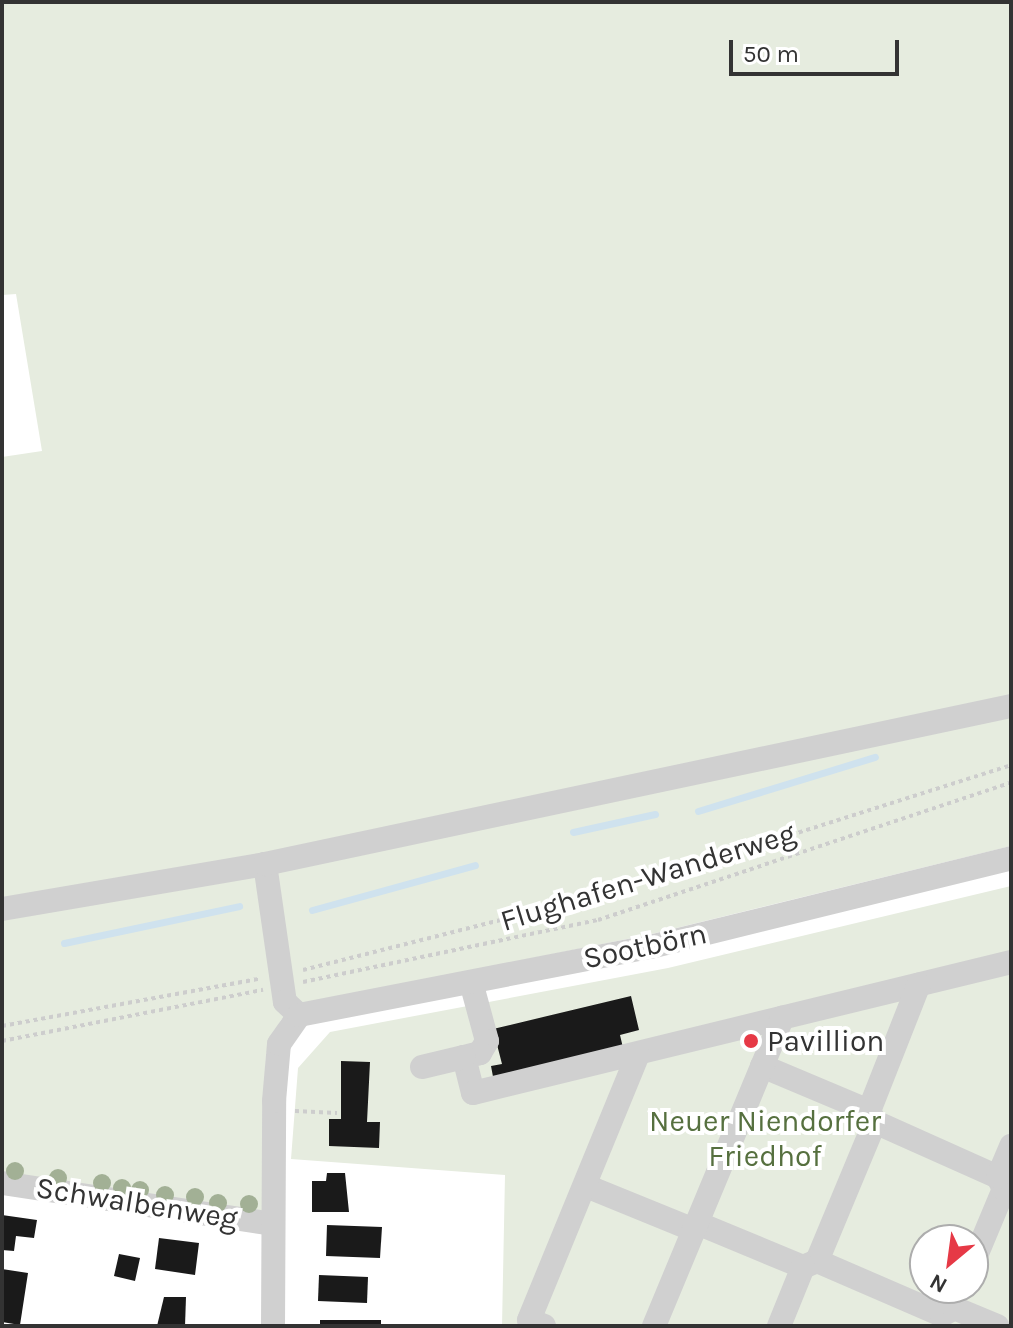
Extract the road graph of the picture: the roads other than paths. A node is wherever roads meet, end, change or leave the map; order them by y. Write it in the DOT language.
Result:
graph roads {
  1 [pos="1011,706"];
  2 [pos="1011,858"];
  3 [pos="265,864"];
  4 [pos="2,909"];
  5 [pos="1011,962"];
  6 [pos="471,982"];
  7 [pos="919,984"];
  8 [pos="782,1018"];
  9 [pos="292,1024"];
  10 [pos="638,1054"];
  11 [pos="464,1057"];
  12 [pos="762,1066"];
  13 [pos="422,1067"];
  14 [pos="872,1117"];
  15 [pos="1011,1146"];
  16 [pos="998,1177"];
  17 [pos="2,1183"];
  18 [pos="586,1186"];
  19 [pos="273,1224"];
  20 [pos="989,1225"];
  21 [pos="695,1226"];
  22 [pos="810,1264"];
  23 [pos="949,1309"];
  24 [pos="273,1326"];
  25 [pos="544,1326"];
  26 [pos="654,1326"];
  27 [pos="779,1326"];
  28 [pos="997,1326"];
  1 -- 3 [label="street"];
  2 -- 6 [label="street, Sootbörn"];
  3 -- 4 [label="street"];
  3 -- 9 [label="street"];
  5 -- 7 [label="street"];
  6 -- 9 [label="street, Sootbörn"];
  6 -- 11 [label="street"];
  7 -- 8 [label="street"];
  7 -- 14 [label="street"];
  8 -- 10 [label="street"];
  8 -- 12 [label="street"];
  9 -- 19 [label="street"];
  10 -- 11 [label="street"];
  10 -- 18 [label="street"];
  11 -- 13 [label="street"];
  12 -- 14 [label="street"];
  12 -- 21 [label="street"];
  14 -- 16 [label="street"];
  14 -- 22 [label="street"];
  15 -- 16 [label="street"];
  16 -- 20 [label="street"];
  17 -- 19 [label="street, Schwalbenweg"];
  18 -- 21 [label="street"];
  18 -- 25 [label="street"];
  19 -- 24 [label="street"];
  21 -- 22 [label="street"];
  21 -- 26 [label="street"];
  22 -- 23 [label="street"];
  22 -- 27 [label="street"];
  23 -- 28 [label="street"];
}
